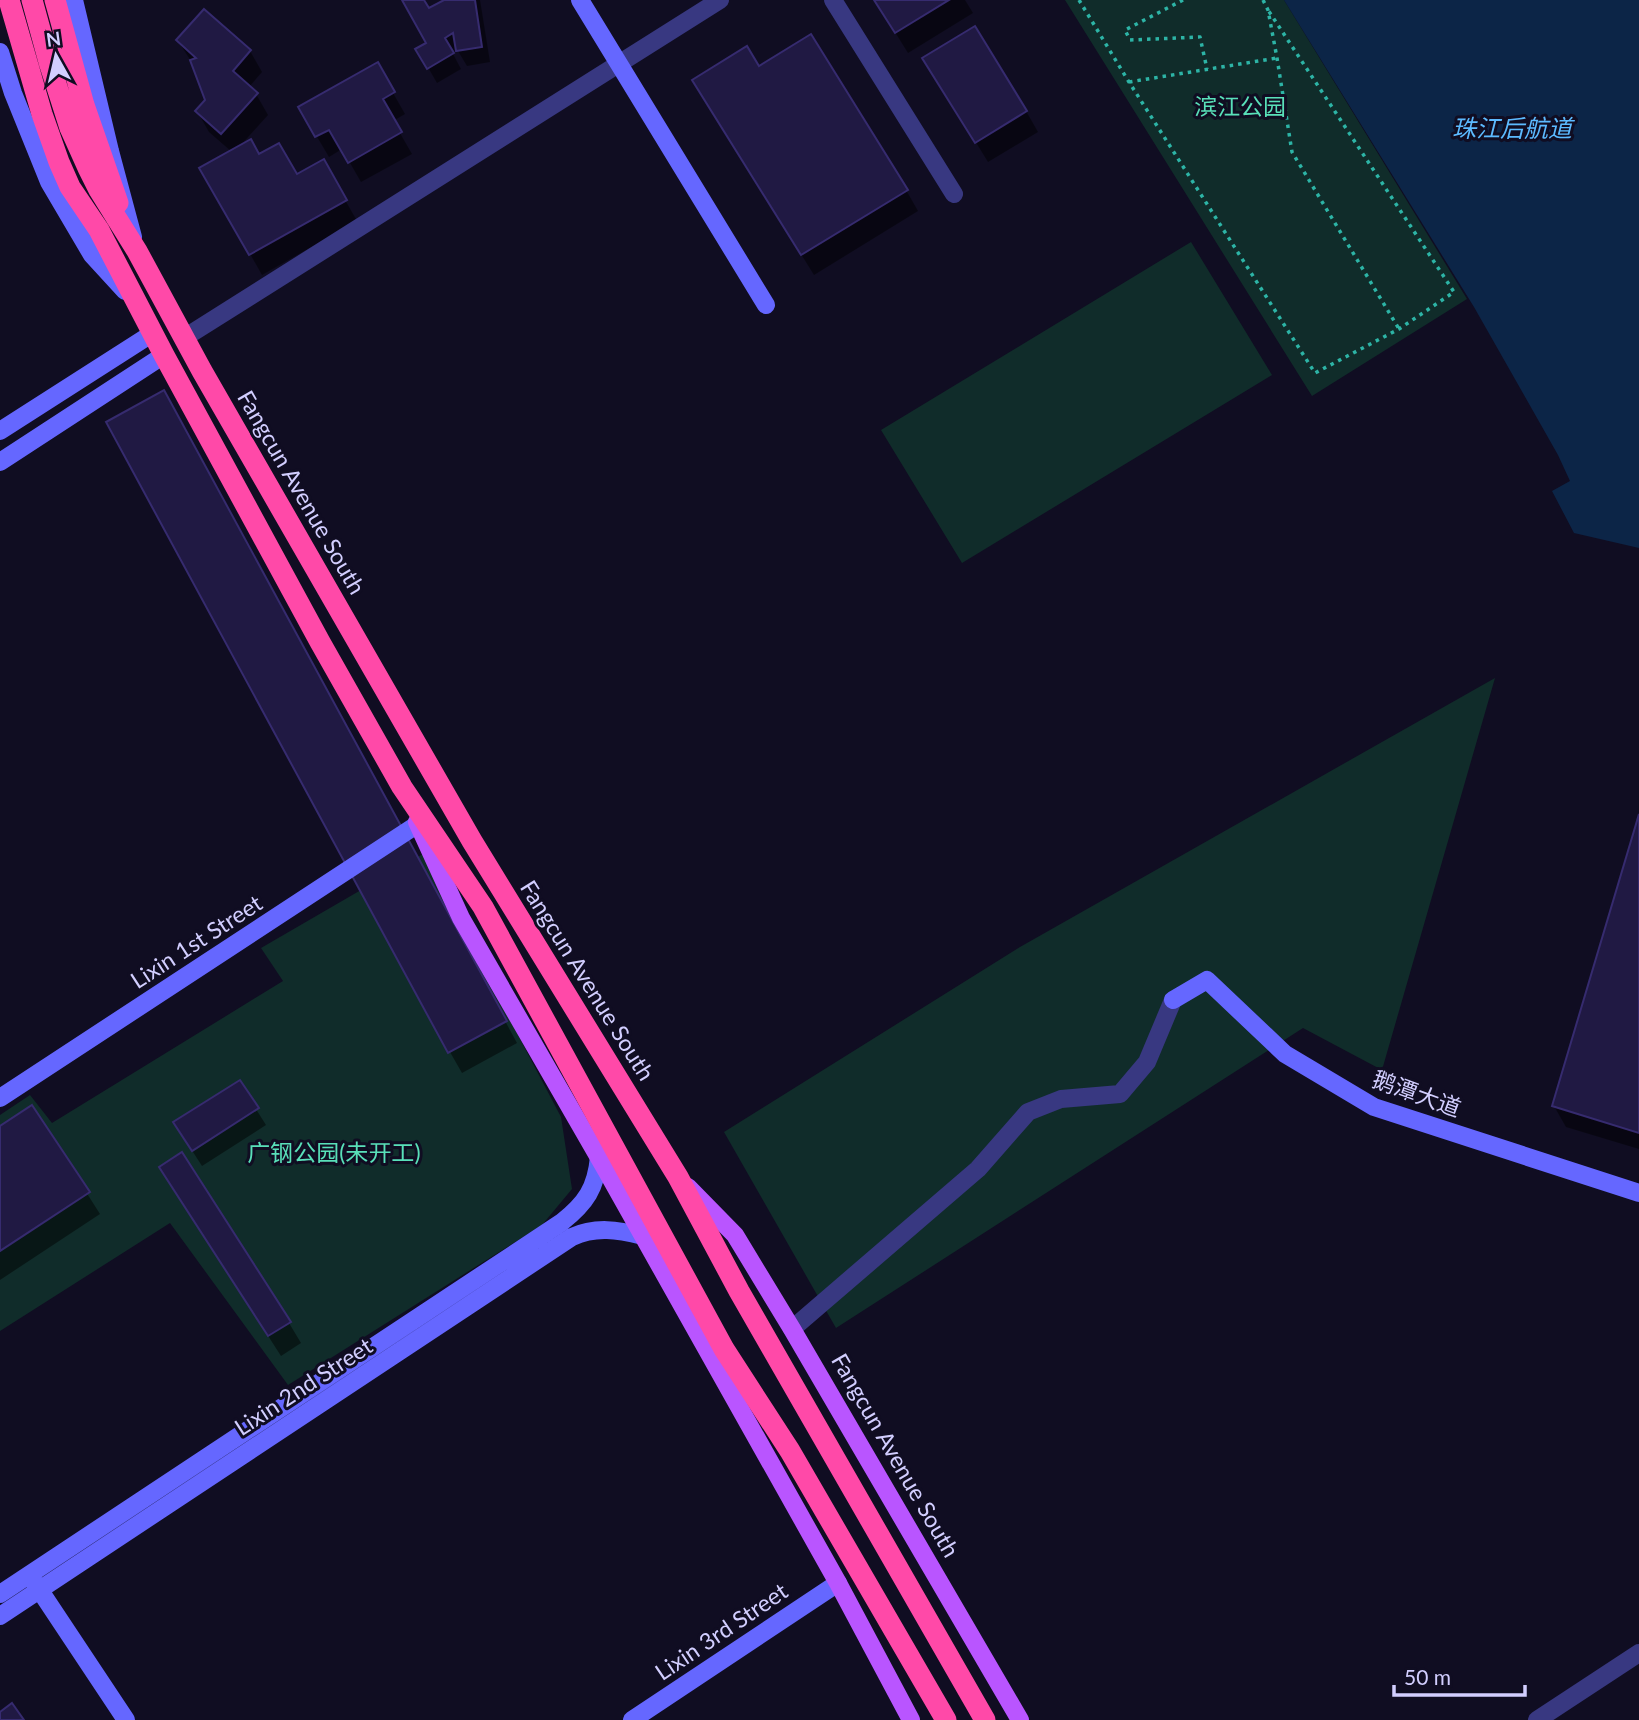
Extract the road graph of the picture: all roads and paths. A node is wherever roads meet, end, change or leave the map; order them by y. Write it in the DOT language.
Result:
graph roads {
  1 [pos="9,0"];
  2 [pos="32,0"];
  3 [pos="55,0"];
  4 [pos="74,0"];
  5 [pos="580,0"];
  6 [pos="720,0"];
  7 [pos="833,0"];
  8 [pos="1079,0"];
  9 [pos="1183,0"];
  10 [pos="1263,0"];
  11 [pos="1268,10"];
  12 [pos="0,52"];
  13 [pos="1277,58"];
  14 [pos="619,64"];
  15 [pos="1207,69"];
  16 [pos="1129,82"];
  17 [pos="954,194"];
  18 [pos="137,251"];
  19 [pos="137,304"];
  20 [pos="766,305"];
  21 [pos="1399,329"];
  22 [pos="153,333"];
  23 [pos="184,338"];
  24 [pos="164,355"];
  25 [pos="0,431"];
  26 [pos="0,462"];
  27 [pos="402,787"];
  28 [pos="418,824"];
  29 [pos="0,1098"];
  30 [pos="598,1157"];
  31 [pos="678,1177"];
  32 [pos="1639,1193"];
  33 [pos="643,1236"];
  34 [pos="792,1329"];
  35 [pos="29,1574"];
  36 [pos="838,1583"];
  37 [pos="39,1590"];
  38 [pos="0,1594"];
  39 [pos="0,1616"];
  40 [pos="1639,1653"];
  41 [pos="126,1720"];
  42 [pos="632,1720"];
  43 [pos="911,1720"];
  44 [pos="946,1720"];
  45 [pos="985,1720"];
  46 [pos="1020,1720"];
  47 [pos="1537,1720"];
  1 -- 19 [label="highway"];
  2 -- 18 [label="highway, Fangcun Avenue South"];
  3 -- 18 [label="highway"];
  4 -- 18 [label="street, Fangcun Avenue South"];
  5 -- 14 [label="street"];
  6 -- 14 [label="street"];
  7 -- 17 [label="street"];
  8 -- 16 [label="path"];
  9 -- 15 [label="path"];
  10 -- 11 [label="path"];
  11 -- 13 [label="path"];
  11 -- 21 [label="path"];
  12 -- 19 [label="street"];
  13 -- 15 [label="path"];
  13 -- 21 [label="path"];
  14 -- 20 [label="street"];
  14 -- 23 [label="street"];
  15 -- 16 [label="path"];
  16 -- 21 [label="path"];
  18 -- 23 [label="highway, Fangcun Avenue South"];
  19 -- 22 [label="highway"];
  22 -- 24 [label="highway"];
  22 -- 25 [label="street"];
  23 -- 31 [label="highway, Fangcun Avenue South"];
  24 -- 26 [label="street"];
  24 -- 27 [label="highway"];
  27 -- 28 [label="main road"];
  27 -- 44 [label="highway"];
  28 -- 29 [label="street, Lixin 1st Street"];
  28 -- 30 [label="main road"];
  30 -- 33 [label="main road"];
  30 -- 35 [label="street, Lixin 2nd Street"];
  31 -- 34 [label="main road, Fangcun Avenue South"];
  31 -- 45 [label="highway"];
  32 -- 34 [label="street, 鹅潭大道"];
  33 -- 36 [label="main road"];
  33 -- 37 [label="street, Lixin 2nd Street"];
  34 -- 46 [label="main road, Fangcun Avenue South"];
  35 -- 37 [label="street"];
  35 -- 38 [label="street, Lixin 2nd Street"];
  36 -- 42 [label="street, Lixin 3rd Street"];
  36 -- 43 [label="main road"];
  37 -- 39 [label="street, Lixin 2nd Street"];
  37 -- 41 [label="street"];
  40 -- 47 [label="street"];
}
